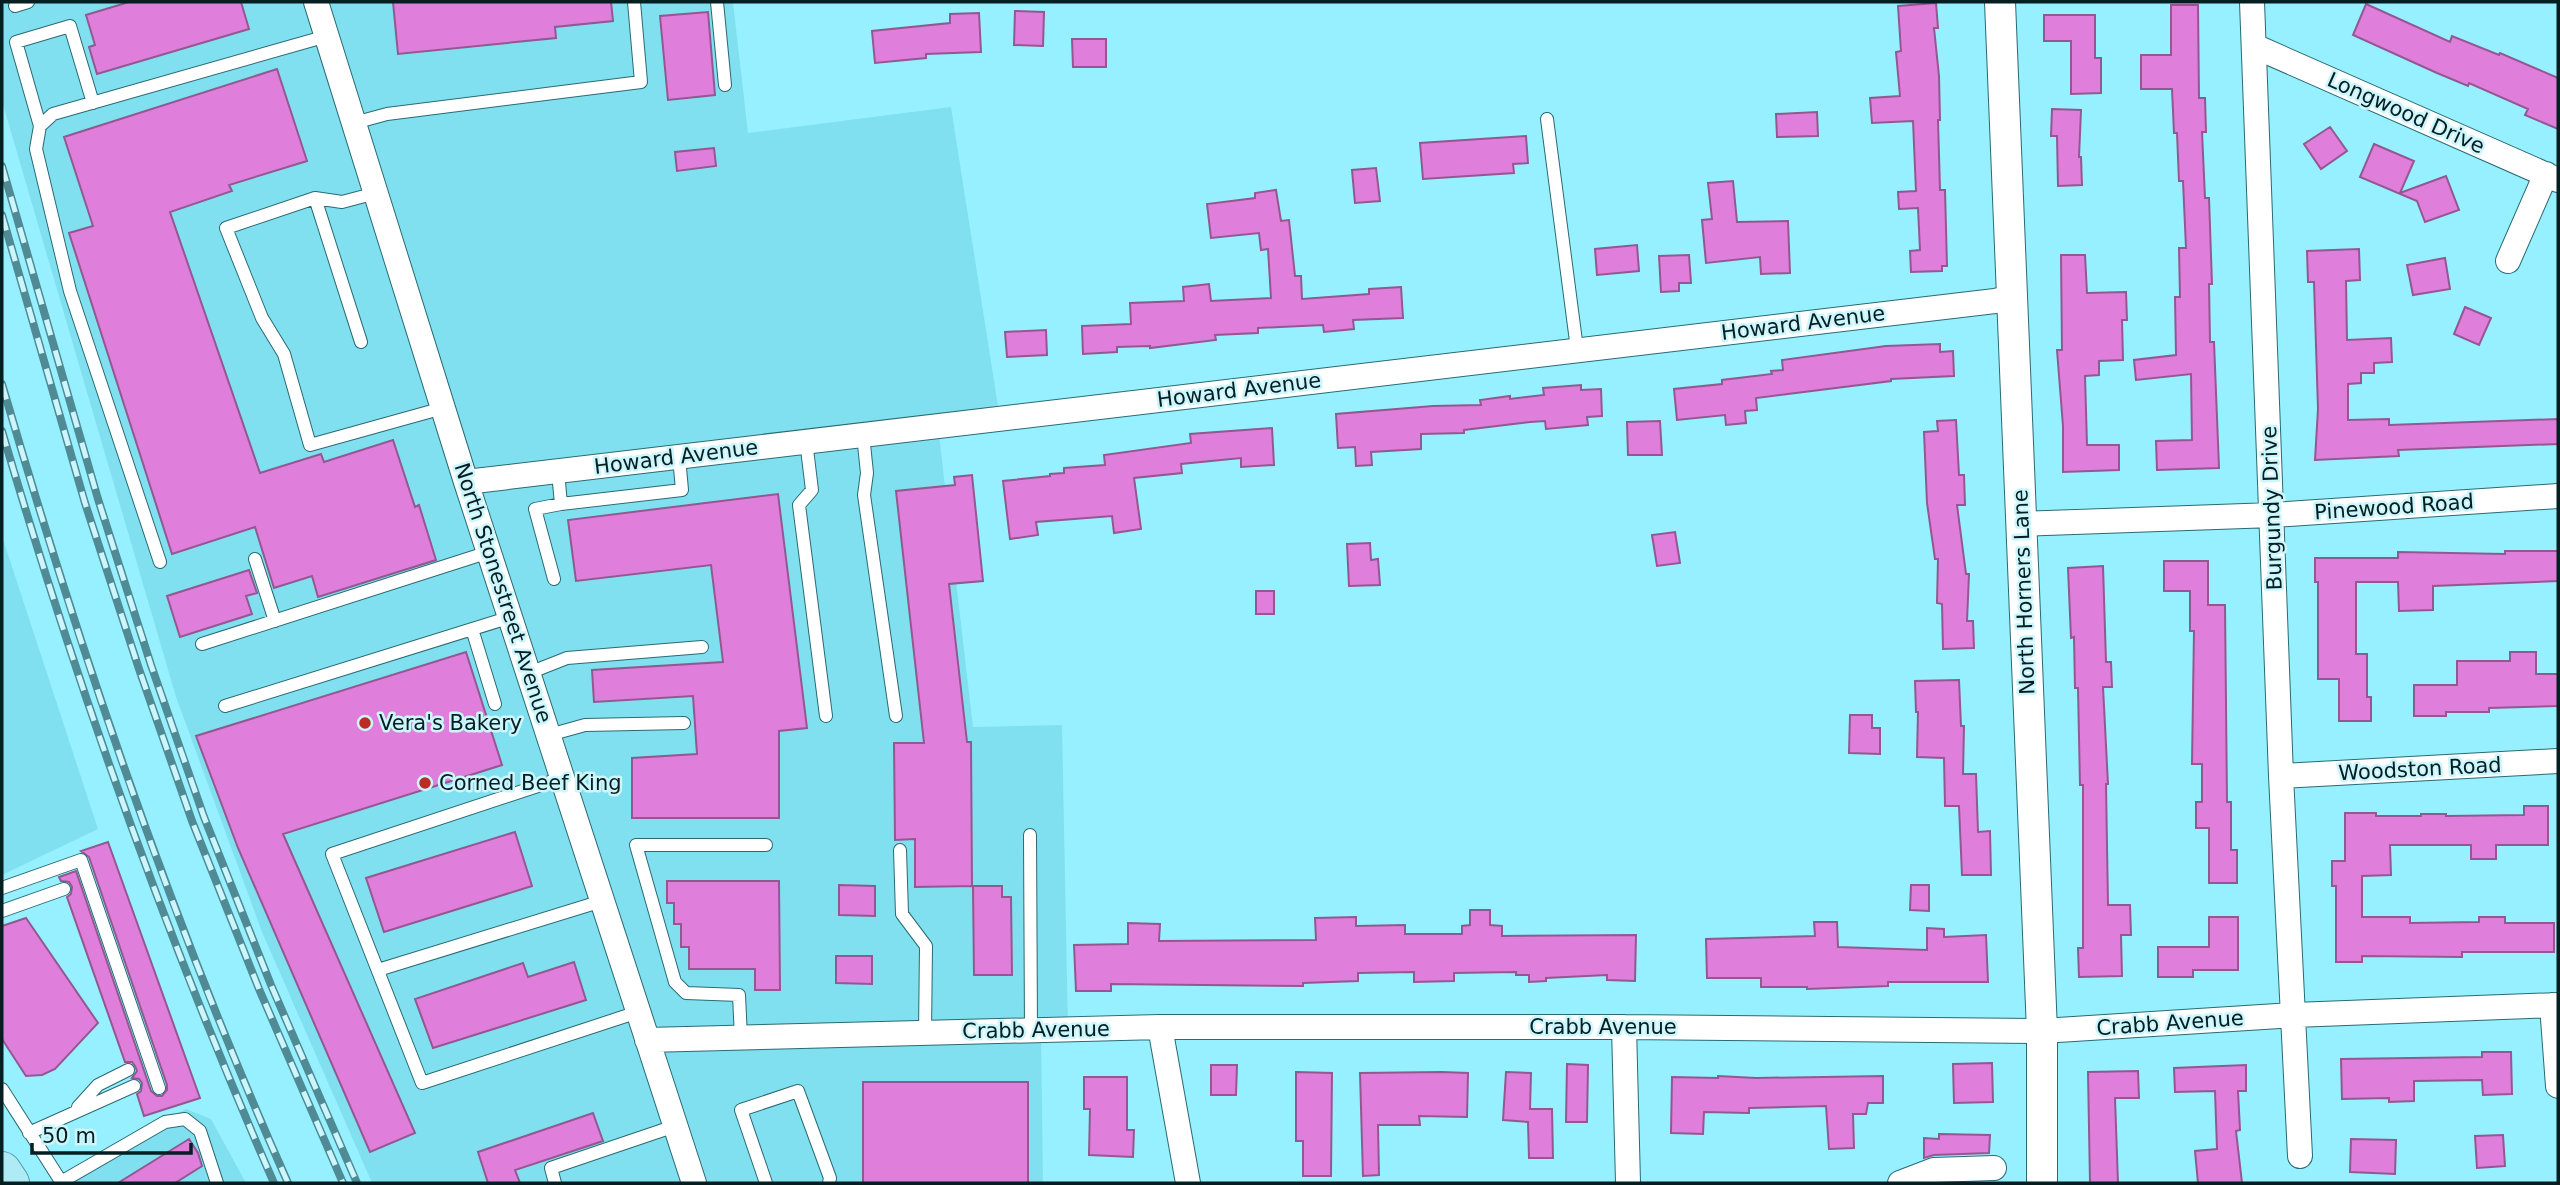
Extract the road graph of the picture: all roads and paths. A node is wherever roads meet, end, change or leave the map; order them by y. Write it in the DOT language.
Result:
graph roads {
  1 [pos="316,2"];
  2 [pos="634,2"];
  3 [pos="717,2"];
  4 [pos="2000,2"];
  5 [pos="2252,2"];
  6 [pos="327,36"];
  7 [pos="2254,46"];
  8 [pos="725,85"];
  9 [pos="93,103"];
  10 [pos="1547,119"];
  11 [pos="354,123"];
  12 [pos="40,126"];
  13 [pos="2552,177"];
  14 [pos="376,193"];
  15 [pos="315,198"];
  16 [pos="2508,261"];
  17 [pos="2012,297"];
  18 [pos="361,342"];
  19 [pos="1577,349"];
  20 [pos="443,408"];
  21 [pos="863,435"];
  22 [pos="806,442"];
  23 [pos="679,457"];
  24 [pos="558,471"];
  25 [pos="466,482"];
  26 [pos="2558,496"];
  27 [pos="561,504"];
  28 [pos="2273,515"];
  29 [pos="2021,524"];
  30 [pos="489,552"];
  31 [pos="256,559"];
  32 [pos="160,562"];
  33 [pos="554,579"];
  34 [pos="511,617"];
  35 [pos="275,621"];
  36 [pos="472,629"];
  37 [pos="202,644"];
  38 [pos="702,648"];
  39 [pos="529,673"];
  40 [pos="495,704"];
  41 [pos="225,706"];
  42 [pos="826,716"];
  43 [pos="896,716"];
  44 [pos="684,723"];
  45 [pos="549,735"];
  46 [pos="2558,761"];
  47 [pos="2281,776"];
  48 [pos="562,778"];
  49 [pos="1031,835"];
  50 [pos="766,845"];
  51 [pos="900,850"];
  52 [pos="2,888"];
  53 [pos="64,889"];
  54 [pos="602,901"];
  55 [pos="2,911"];
  56 [pos="378,970"];
  57 [pos="2555,1005"];
  58 [pos="638,1012"];
  59 [pos="2294,1015"];
  60 [pos="1160,1027"];
  61 [pos="1624,1027"];
  62 [pos="1031,1030"];
  63 [pos="2042,1031"];
  64 [pos="925,1033"];
  65 [pos="741,1038"];
  66 [pos="647,1040"];
  67 [pos="128,1070"];
  68 [pos="134,1086"];
  69 [pos="2558,1086"];
  70 [pos="159,1088"];
  71 [pos="2,1089"];
  72 [pos="73,1113"];
  73 [pos="675,1126"];
  74 [pos="29,1132"];
  75 [pos="2300,1156"];
  76 [pos="1994,1168"];
  77 [pos="2,1171"];
  78 [pos="61,1182"];
  79 [pos="10,1183"];
  80 [pos="217,1183"];
  81 [pos="555,1183"];
  82 [pos="694,1183"];
  83 [pos="766,1183"];
  84 [pos="829,1183"];
  85 [pos="1188,1183"];
  86 [pos="1628,1183"];
  87 [pos="1900,1183"];
  88 [pos="2042,1183"];
  1 -- 6 [label="street, North Stonestreet Avenue"];
  2 -- 11 [label="lane"];
  3 -- 8 [label="lane"];
  4 -- 17 [label="street, North Horners Lane"];
  5 -- 7 [label="street, Burgundy Drive"];
  6 -- 9 [label="lane"];
  6 -- 11 [label="street, North Stonestreet Avenue"];
  7 -- 13 [label="street, Longwood Drive"];
  7 -- 28 [label="street, Burgundy Drive"];
  9 -- 12 [label="lane"];
  9 -- 12 [label="lane"];
  10 -- 19 [label="lane"];
  11 -- 14 [label="street, North Stonestreet Avenue"];
  12 -- 32 [label="lane"];
  13 -- 16 [label="street"];
  14 -- 15 [label="lane"];
  14 -- 20 [label="street, North Stonestreet Avenue"];
  15 -- 18 [label="lane"];
  15 -- 20 [label="lane"];
  17 -- 19 [label="street, Howard Avenue"];
  17 -- 29 [label="street, North Horners Lane"];
  19 -- 21 [label="street, Howard Avenue"];
  20 -- 25 [label="street, North Stonestreet Avenue"];
  21 -- 22 [label="street, Howard Avenue"];
  21 -- 43 [label="lane"];
  22 -- 23 [label="street, Howard Avenue"];
  22 -- 42 [label="lane"];
  23 -- 24 [label="street, Howard Avenue"];
  23 -- 27 [label="lane"];
  24 -- 25 [label="street, Howard Avenue"];
  24 -- 27 [label="lane"];
  25 -- 30 [label="street, North Stonestreet Avenue"];
  26 -- 28 [label="street, Pinewood Road"];
  27 -- 33 [label="lane"];
  28 -- 29 [label="street, Pinewood Road"];
  28 -- 47 [label="street, Burgundy Drive"];
  29 -- 63 [label="street, North Horners Lane"];
  30 -- 34 [label="street, North Stonestreet Avenue"];
  30 -- 35 [label="lane"];
  31 -- 35 [label="lane"];
  34 -- 36 [label="lane"];
  34 -- 39 [label="street, North Stonestreet Avenue"];
  35 -- 37 [label="lane"];
  36 -- 40 [label="lane"];
  36 -- 41 [label="lane"];
  38 -- 39 [label="lane"];
  39 -- 45 [label="street, North Stonestreet Avenue"];
  44 -- 45 [label="lane"];
  45 -- 48 [label="street, North Stonestreet Avenue"];
  46 -- 47 [label="street, Woodston Road"];
  47 -- 59 [label="street, Burgundy Drive"];
  48 -- 54 [label="street, North Stonestreet Avenue"];
  48 -- 56 [label="lane"];
  49 -- 62 [label="lane"];
  50 -- 65 [label="lane"];
  51 -- 64 [label="lane"];
  52 -- 70 [label="lane"];
  53 -- 55 [label="lane"];
  54 -- 56 [label="lane"];
  54 -- 58 [label="street, North Stonestreet Avenue"];
  56 -- 58 [label="lane"];
  57 -- 59 [label="street, Crabb Avenue"];
  57 -- 69 [label="street"];
  58 -- 66 [label="street, North Stonestreet Avenue"];
  59 -- 63 [label="street, Crabb Avenue"];
  59 -- 75 [label="street, Burgundy Drive"];
  60 -- 61 [label="street, Crabb Avenue"];
  60 -- 62 [label="street, Crabb Avenue"];
  60 -- 85 [label="street"];
  61 -- 63 [label="street, Crabb Avenue"];
  61 -- 86 [label="street"];
  62 -- 64 [label="street, Crabb Avenue"];
  63 -- 88 [label="street, North Horners Lane"];
  64 -- 65 [label="street, Crabb Avenue"];
  65 -- 66 [label="street, Crabb Avenue"];
  66 -- 73 [label="street, North Stonestreet Avenue"];
  67 -- 72 [label="lane"];
  68 -- 72 [label="lane"];
  71 -- 74 [label="lane"];
  72 -- 74 [label="lane"];
  73 -- 81 [label="lane"];
  73 -- 82 [label="street, North Stonestreet Avenue"];
  74 -- 78 [label="lane"];
  76 -- 87 [label="street"];
  77 -- 79 [label="main road"];
  78 -- 80 [label="lane"];
  83 -- 84 [label="lane"];
}
